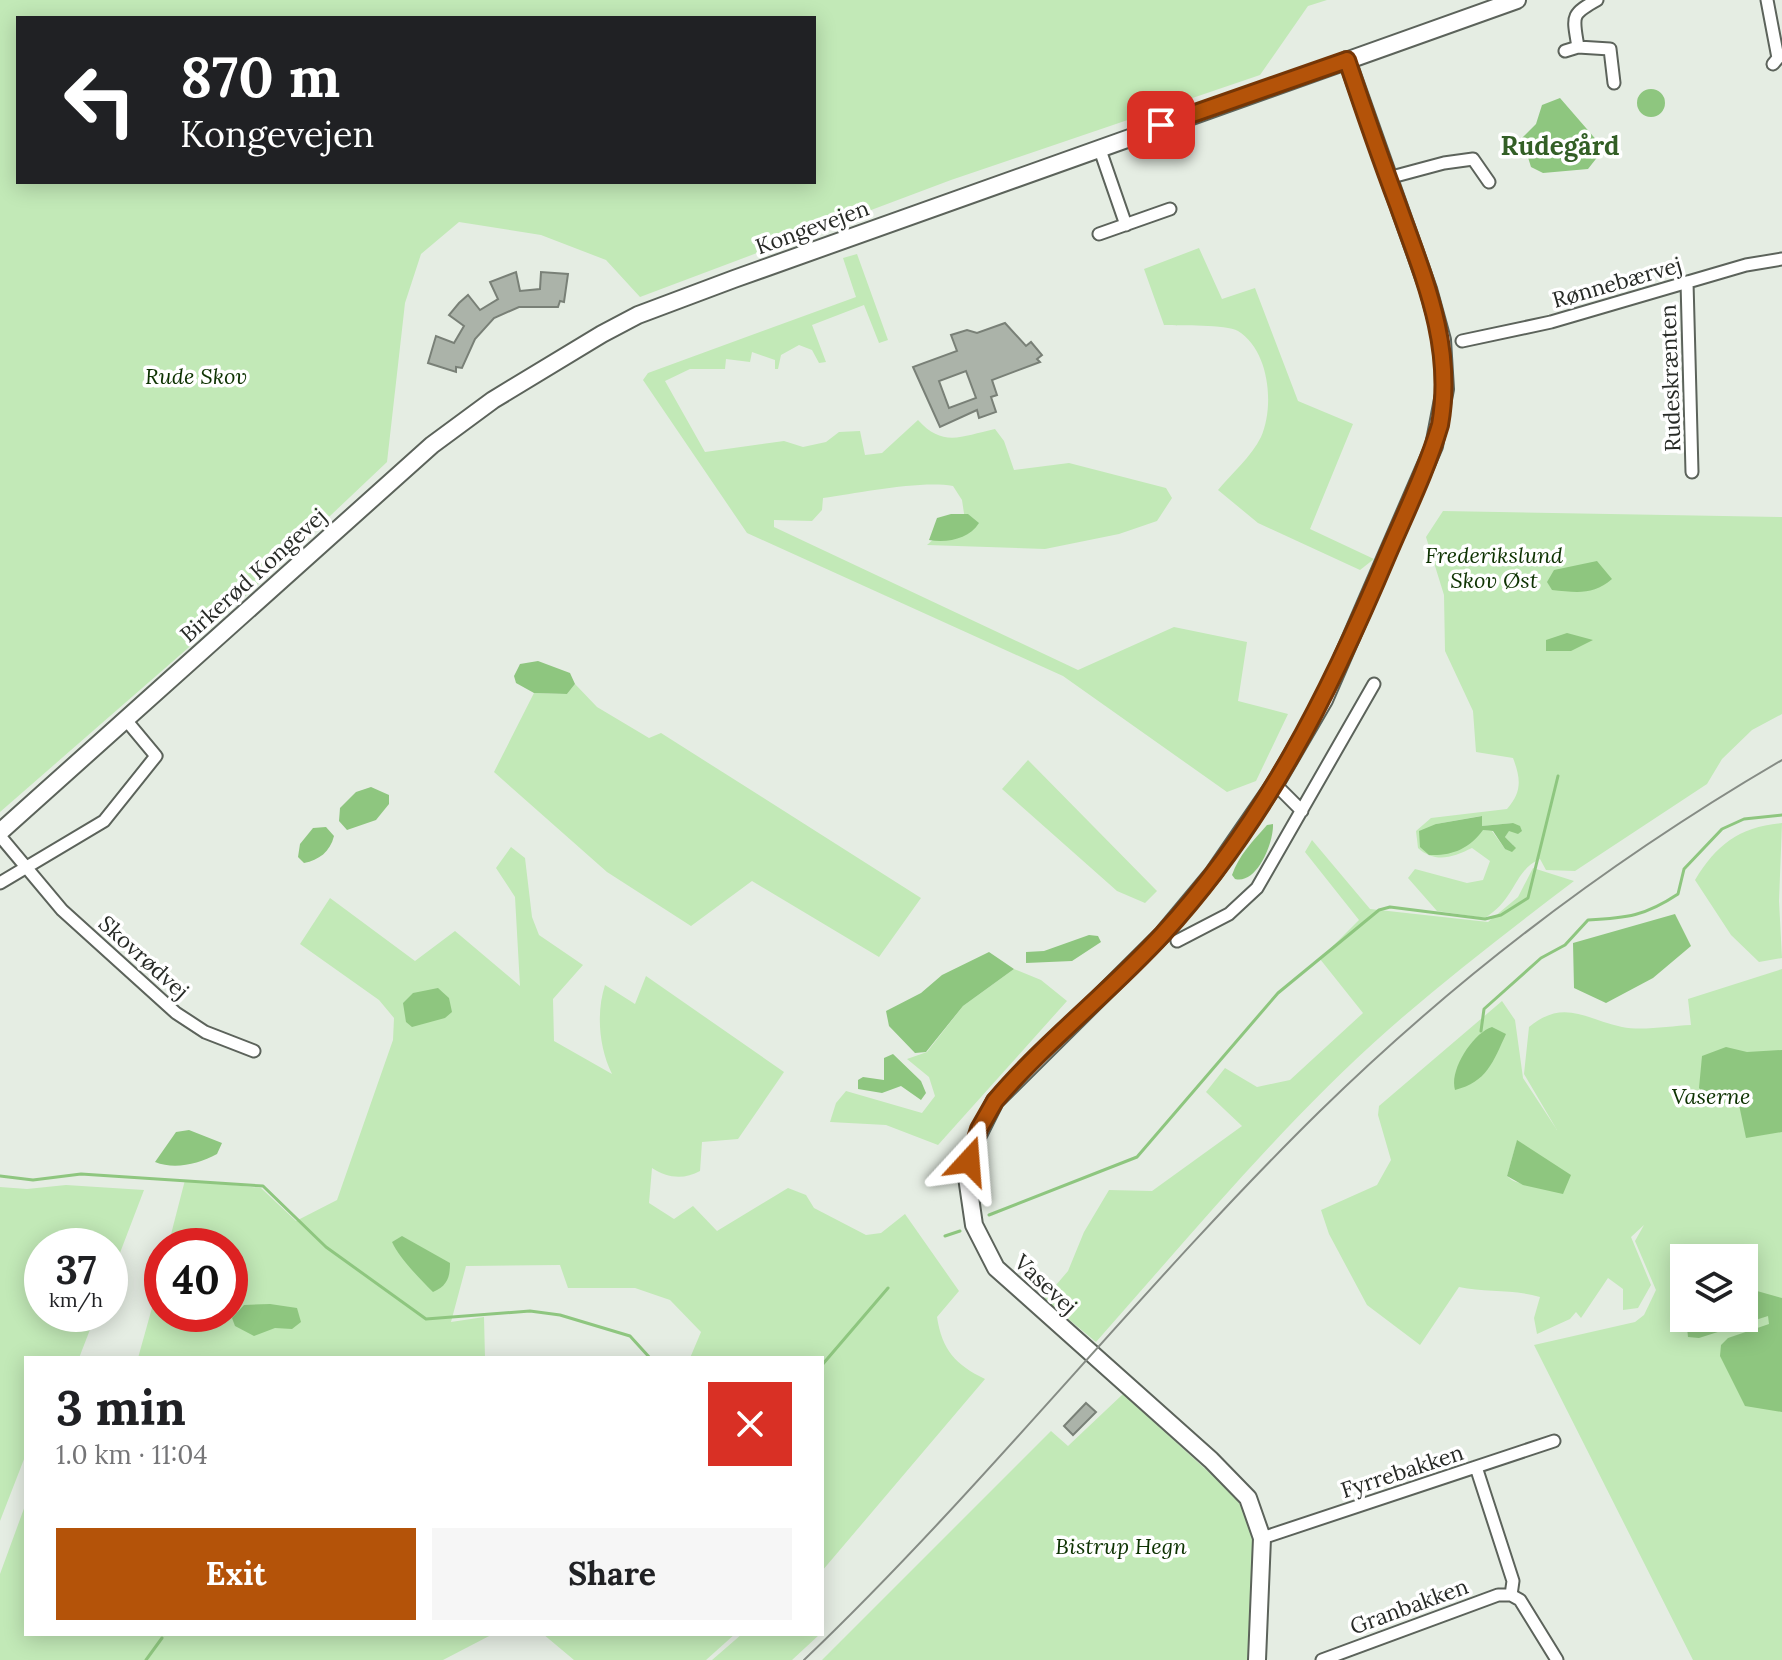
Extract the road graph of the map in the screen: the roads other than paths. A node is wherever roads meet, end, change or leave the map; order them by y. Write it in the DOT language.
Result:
graph roads {
  1 [pos="1517,0"];
  2 [pos="1597,0"];
  3 [pos="1767,0"];
  4 [pos="1578,47"];
  5 [pos="1565,51"];
  6 [pos="1347,60"];
  7 [pos="1773,64"];
  8 [pos="1614,83"];
  9 [pos="1099,147"];
  10 [pos="1388,178"];
  11 [pos="1489,182"];
  12 [pos="1170,209"];
  13 [pos="1126,225"];
  14 [pos="1099,234"];
  15 [pos="1782,259"];
  16 [pos="1687,282"];
  17 [pos="1462,341"];
  18 [pos="548,364"];
  19 [pos="1692,472"];
  20 [pos="1374,684"];
  21 [pos="126,720"];
  22 [pos="1275,784"];
  23 [pos="1302,811"];
  24 [pos="0,834"];
  25 [pos="27,868"];
  26 [pos="0,883"];
  27 [pos="1177,941"];
  28 [pos="254,1051"];
  29 [pos="1554,1441"];
  30 [pos="1476,1467"];
  31 [pos="1262,1538"];
  32 [pos="1511,1595"];
  33 [pos="1257,1660"];
  34 [pos="1322,1660"];
  35 [pos="1557,1660"];
  1 -- 6 [label="street, Kongevejen"];
  2 -- 4 [label="street"];
  3 -- 7 [label="street"];
  4 -- 5 [label="street"];
  4 -- 8 [label="street"];
  6 -- 9 [label="street, Kongevejen"];
  6 -- 10 [label="street, Vasevej"];
  9 -- 13 [label="street"];
  9 -- 18 [label="street, Kongevejen"];
  10 -- 11 [label="street"];
  10 -- 22 [label="street, Vasevej"];
  12 -- 13 [label="street"];
  13 -- 14 [label="street"];
  15 -- 16 [label="street, Rønnebærvej"];
  16 -- 17 [label="street, Rønnebærvej"];
  16 -- 19 [label="street, Rudeskrænten"];
  18 -- 21 [label="street, Birkerød Kongevej"];
  20 -- 23 [label="street"];
  21 -- 24 [label="street, Birkerød Kongevej"];
  21 -- 25 [label="street"];
  22 -- 23 [label="street"];
  22 -- 31 [label="street, Vasevej"];
  23 -- 27 [label="street"];
  24 -- 25 [label="street, Skovrødvej"];
  25 -- 26 [label="street"];
  25 -- 28 [label="street, Skovrødvej"];
  29 -- 30 [label="street, Fyrrebakken"];
  30 -- 31 [label="street, Fyrrebakken"];
  30 -- 32 [label="street"];
  31 -- 33 [label="street, Vasevej"];
  32 -- 34 [label="street, Granbakken"];
  32 -- 35 [label="street"];
}
